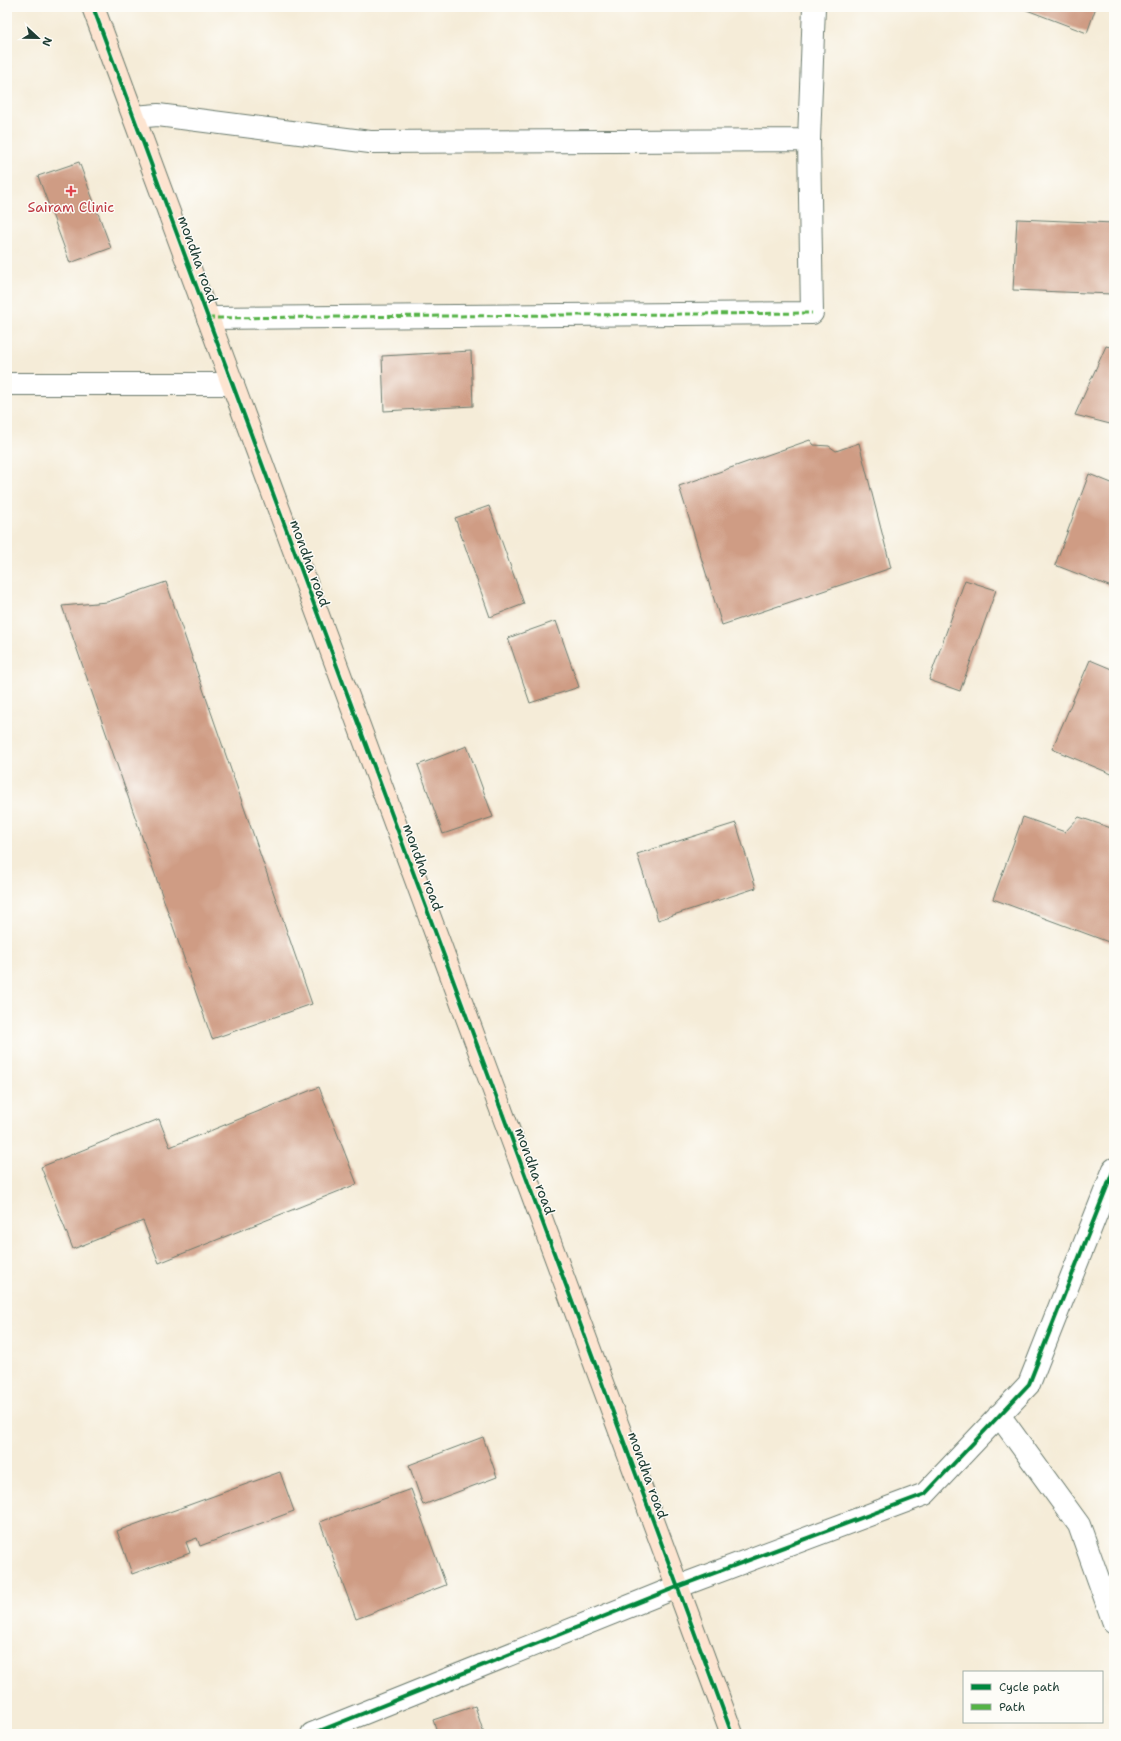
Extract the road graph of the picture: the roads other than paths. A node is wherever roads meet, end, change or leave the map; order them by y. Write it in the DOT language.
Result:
graph roads {
  1 [pos="93,7"];
  2 [pos="814,7"];
  3 [pos="134,117"];
  4 [pos="809,140"];
  5 [pos="208,318"];
  6 [pos="7,384"];
  7 [pos="233,384"];
  8 [pos="1114,1169"];
  9 [pos="999,1415"];
  10 [pos="677,1587"];
  11 [pos="1114,1623"];
  12 [pos="312,1734"];
  13 [pos="732,1734"];
  1 -- 3 [label="street, mondha road"];
  2 -- 4 [label="street"];
  3 -- 4 [label="street"];
  3 -- 5 [label="street, mondha road"];
  4 -- 5 [label="street"];
  5 -- 7 [label="street, mondha road"];
  6 -- 7 [label="street"];
  7 -- 10 [label="street, mondha road"];
  8 -- 9 [label="street"];
  9 -- 10 [label="street"];
  9 -- 11 [label="street"];
  10 -- 12 [label="street"];
  10 -- 13 [label="street, mondha road"];
}
